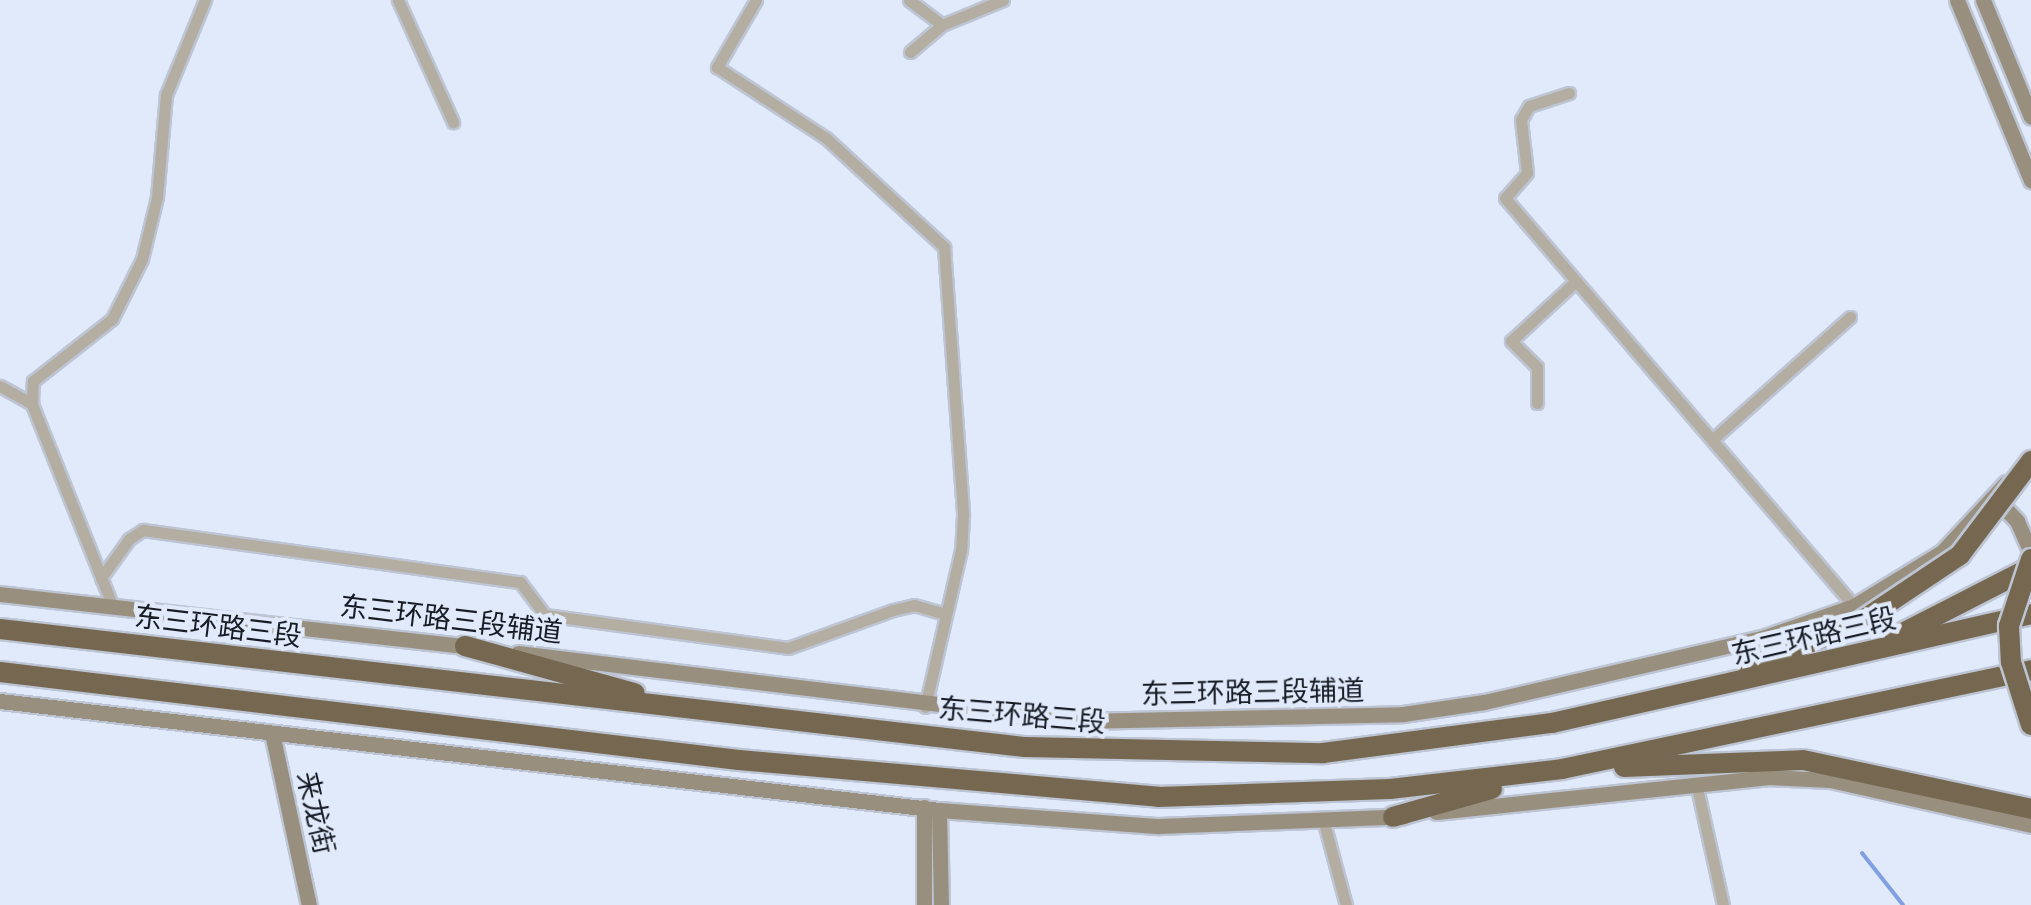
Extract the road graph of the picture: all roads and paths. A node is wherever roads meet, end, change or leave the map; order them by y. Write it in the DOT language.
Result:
graph roads {
  1 [pos="205,0"];
  2 [pos="398,0"];
  3 [pos="756,0"];
  4 [pos="909,0"];
  5 [pos="1003,0"];
  6 [pos="1957,0"];
  7 [pos="1982,0"];
  8 [pos="942,25"];
  9 [pos="910,52"];
  10 [pos="1569,93"];
  11 [pos="2031,117"];
  12 [pos="453,122"];
  13 [pos="2031,180"];
  14 [pos="1576,281"];
  15 [pos="1850,317"];
  16 [pos="0,386"];
  17 [pos="1537,402"];
  18 [pos="32,404"];
  19 [pos="1712,440"];
  20 [pos="2031,465"];
  21 [pos="1992,495"];
  22 [pos="2031,556"];
  23 [pos="2031,568"];
  24 [pos="101,578"];
  25 [pos="0,594"];
  26 [pos="113,606"];
  27 [pos="946,614"];
  28 [pos="2031,614"];
  29 [pos="1856,615"];
  30 [pos="0,629"];
  31 [pos="465,646"];
  32 [pos="1843,660"];
  33 [pos="2031,670"];
  34 [pos="0,672"];
  35 [pos="0,701"];
  36 [pos="925,707"];
  37 [pos="685,708"];
  38 [pos="1552,723"];
  39 [pos="2031,725"];
  40 [pos="272,732"];
  41 [pos="1562,769"];
  42 [pos="1696,783"];
  43 [pos="932,809"];
  44 [pos="2031,809"];
  45 [pos="1394,817"];
  46 [pos="1324,824"];
  47 [pos="2031,825"];
  48 [pos="310,905"];
  49 [pos="924,905"];
  50 [pos="940,905"];
  51 [pos="1346,905"];
  52 [pos="1722,905"];
  1 -- 18 [label="street"];
  2 -- 12 [label="street"];
  3 -- 27 [label="street"];
  4 -- 8 [label="street"];
  5 -- 8 [label="street"];
  6 -- 13 [label="main road"];
  7 -- 11 [label="main road"];
  8 -- 9 [label="street"];
  10 -- 14 [label="street"];
  14 -- 17 [label="street"];
  14 -- 19 [label="street"];
  15 -- 19 [label="street"];
  16 -- 18 [label="street"];
  18 -- 24 [label="street"];
  19 -- 29 [label="street"];
  20 -- 21 [label="main road, 东三环路三段辅道"];
  20 -- 29 [label="highway, bridge"];
  21 -- 22 [label="main road"];
  21 -- 29 [label="main road, 东三环路三段辅道"];
  22 -- 39 [label="highway, bridge"];
  23 -- 32 [label="highway"];
  24 -- 26 [label="street"];
  24 -- 27 [label="street"];
  25 -- 26 [label="main road, 东三环路三段辅道"];
  26 -- 31 [label="main road, 东三环路三段辅道"];
  27 -- 36 [label="street"];
  28 -- 32 [label="highway, 东三环路三段"];
  29 -- 36 [label="main road, 东三环路三段辅道"];
  29 -- 38 [label="highway"];
  30 -- 37 [label="highway, 东三环路三段"];
  31 -- 36 [label="main road, 东三环路三段辅道"];
  31 -- 37 [label="highway"];
  32 -- 38 [label="highway, 东三环路三段"];
  33 -- 41 [label="highway"];
  34 -- 41 [label="highway"];
  35 -- 40 [label="main road"];
  37 -- 38 [label="highway, 东三环路三段"];
  40 -- 43 [label="main road"];
  40 -- 48 [label="main road, 来龙街"];
  41 -- 44 [label="highway"];
  41 -- 45 [label="highway"];
  42 -- 45 [label="main road"];
  42 -- 47 [label="main road"];
  42 -- 52 [label="street"];
  43 -- 46 [label="main road"];
  43 -- 49 [label="main road"];
  43 -- 50 [label="main road"];
  45 -- 46 [label="main road"];
  46 -- 51 [label="street"];
}
